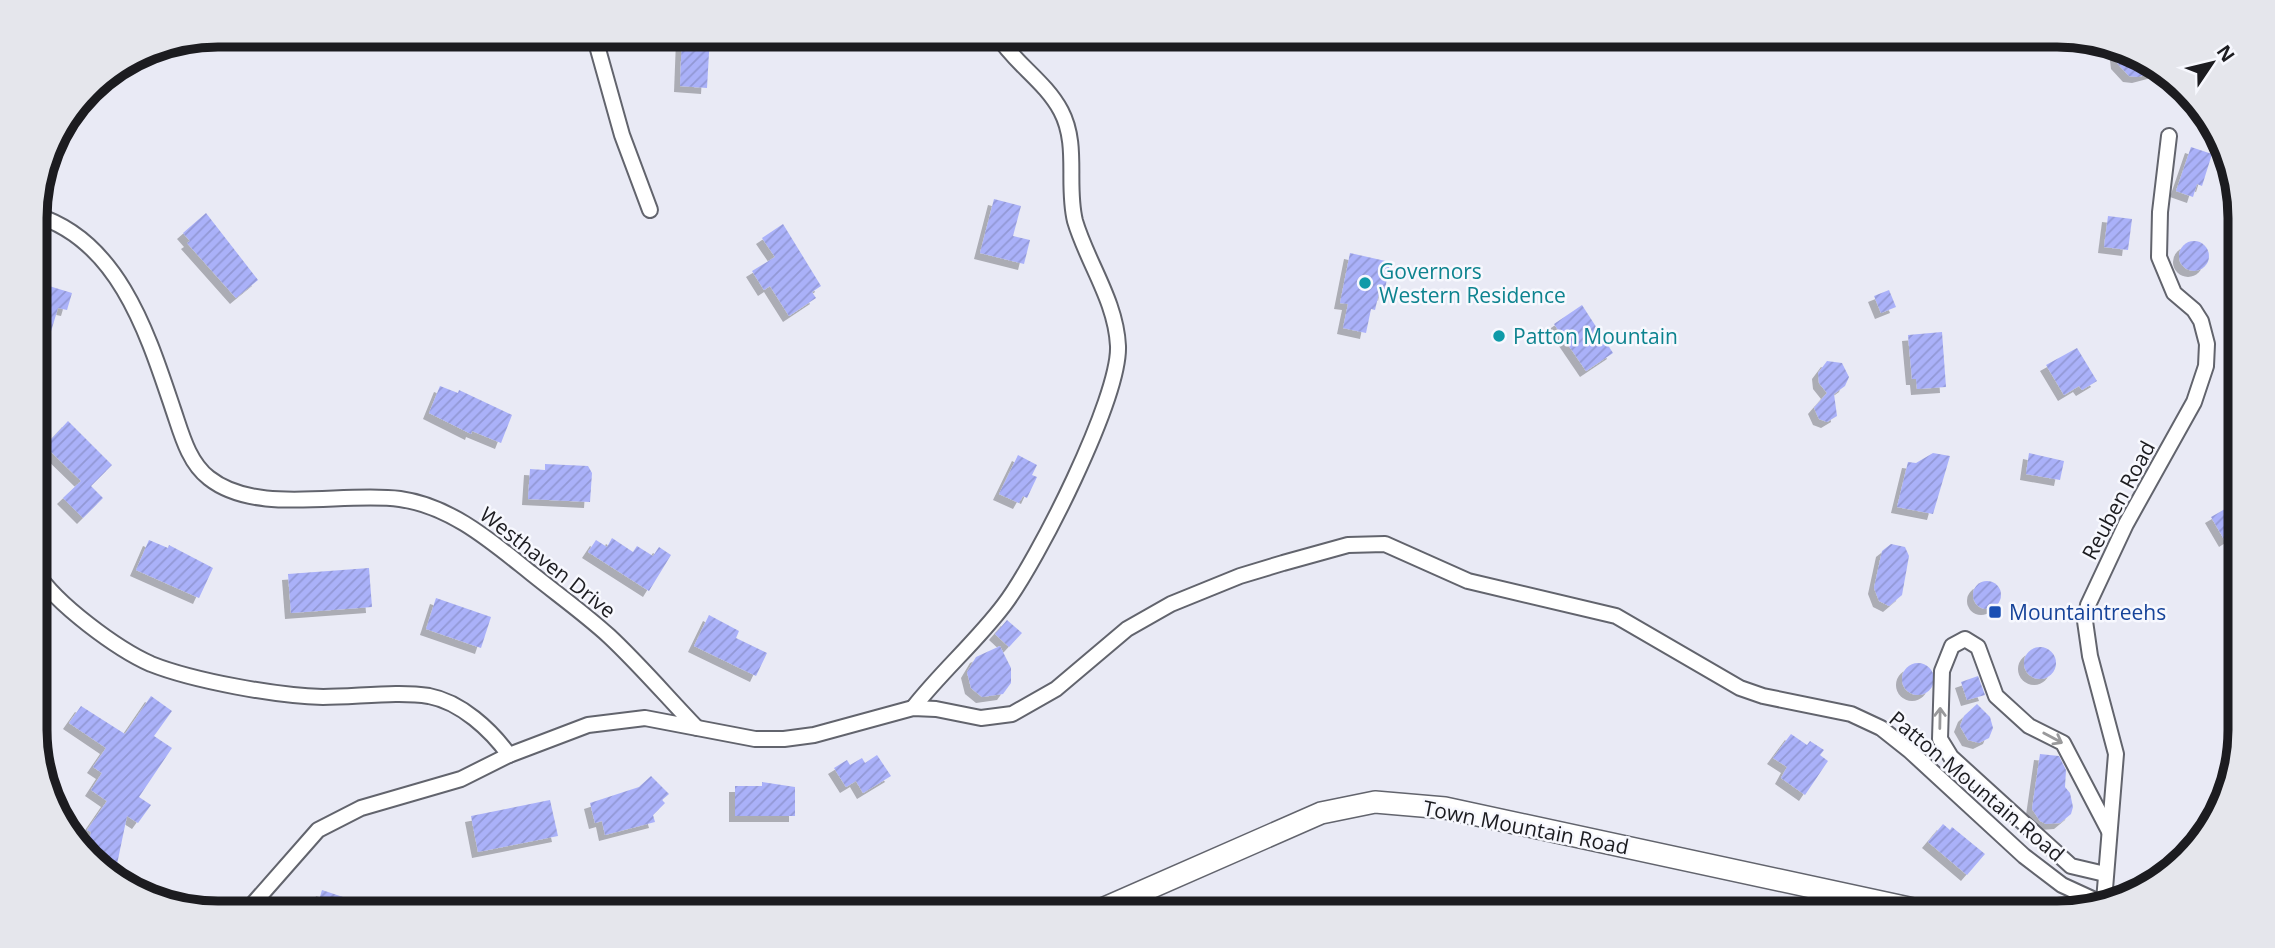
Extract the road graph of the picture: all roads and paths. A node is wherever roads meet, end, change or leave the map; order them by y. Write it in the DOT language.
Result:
graph roads {
  1 [pos="598,48"];
  2 [pos="1005,48"];
  3 [pos="2169,136"];
  4 [pos="649,210"];
  5 [pos="48,219"];
  6 [pos="47,584"];
  7 [pos="913,708"];
  8 [pos="697,728"];
  9 [pos="509,755"];
  10 [pos="2109,831"];
  11 [pos="2105,874"];
  12 [pos="2104,894"];
  13 [pos="2089,897"];
  14 [pos="1872,900"];
  15 [pos="256,901"];
  16 [pos="1121,901"];
  1 -- 4 [label="street"];
  2 -- 7 [label="street"];
  3 -- 10 [label="street, Reuben Road"];
  5 -- 8 [label="street, Westhaven Drive"];
  6 -- 9 [label="street"];
  7 -- 8 [label="street"];
  7 -- 13 [label="street, Patton Mountain Road"];
  8 -- 9 [label="street"];
  9 -- 15 [label="street"];
  10 -- 11 [label="street, Reuben Road"];
  11 -- 10 [label="street, one-way"];
  11 -- 12 [label="street, Reuben Road"];
  14 -- 16 [label="main road, Town Mountain Road"];
}
